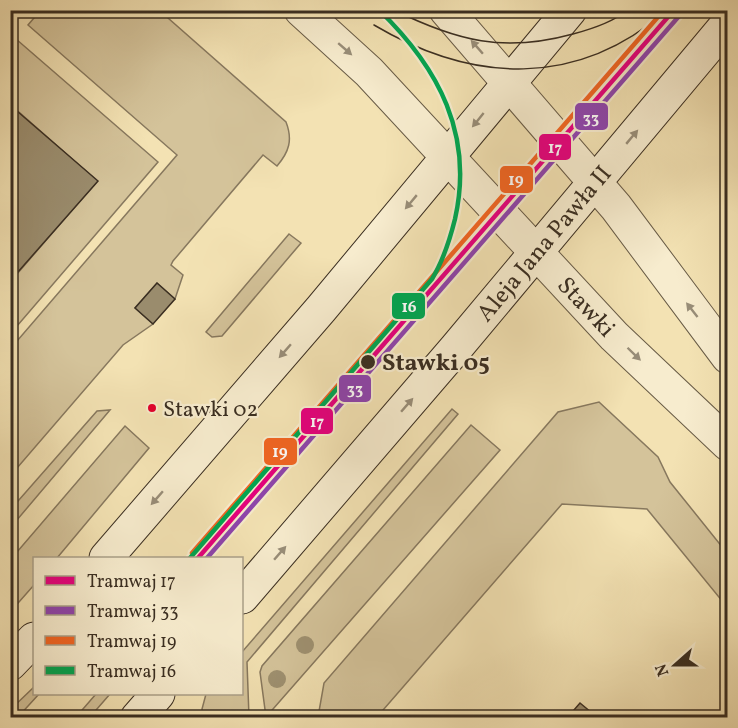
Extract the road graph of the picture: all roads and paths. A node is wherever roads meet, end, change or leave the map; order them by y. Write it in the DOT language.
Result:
graph roads {
  1 [pos="301,10"];
  2 [pos="446,10"];
  3 [pos="570,10"];
  4 [pos="728,23"];
  5 [pos="508,84"];
  6 [pos="448,157"];
  7 [pos="595,182"];
  8 [pos="536,251"];
  9 [pos="728,357"];
  10 [pos="728,444"];
  11 [pos="107,557"];
  12 [pos="243,596"];
  13 [pos="33,640"];
  14 [pos="10,664"];
  15 [pos="156,695"];
  16 [pos="137,717"];
  1 -- 6 [label="main road, Stawki, one-way"];
  5 -- 2 [label="main road, one-way"];
  3 -- 5 [label="main road"];
  7 -- 4 [label="main road, Aleja Jana Pawła II, one-way"];
  5 -- 6 [label="main road, one-way"];
  5 -- 7 [label="main road"];
  6 -- 8 [label="main road, Stawki"];
  6 -- 11 [label="main road, one-way"];
  7 -- 8 [label="main road, Aleja Jana Pawła II"];
  9 -- 7 [label="main road, one-way"];
  8 -- 10 [label="main road, Stawki, one-way"];
  12 -- 8 [label="main road, Aleja Jana Pawła II, one-way"];
  13 -- 14 [label="main road"];
  15 -- 16 [label="main road"];
}
